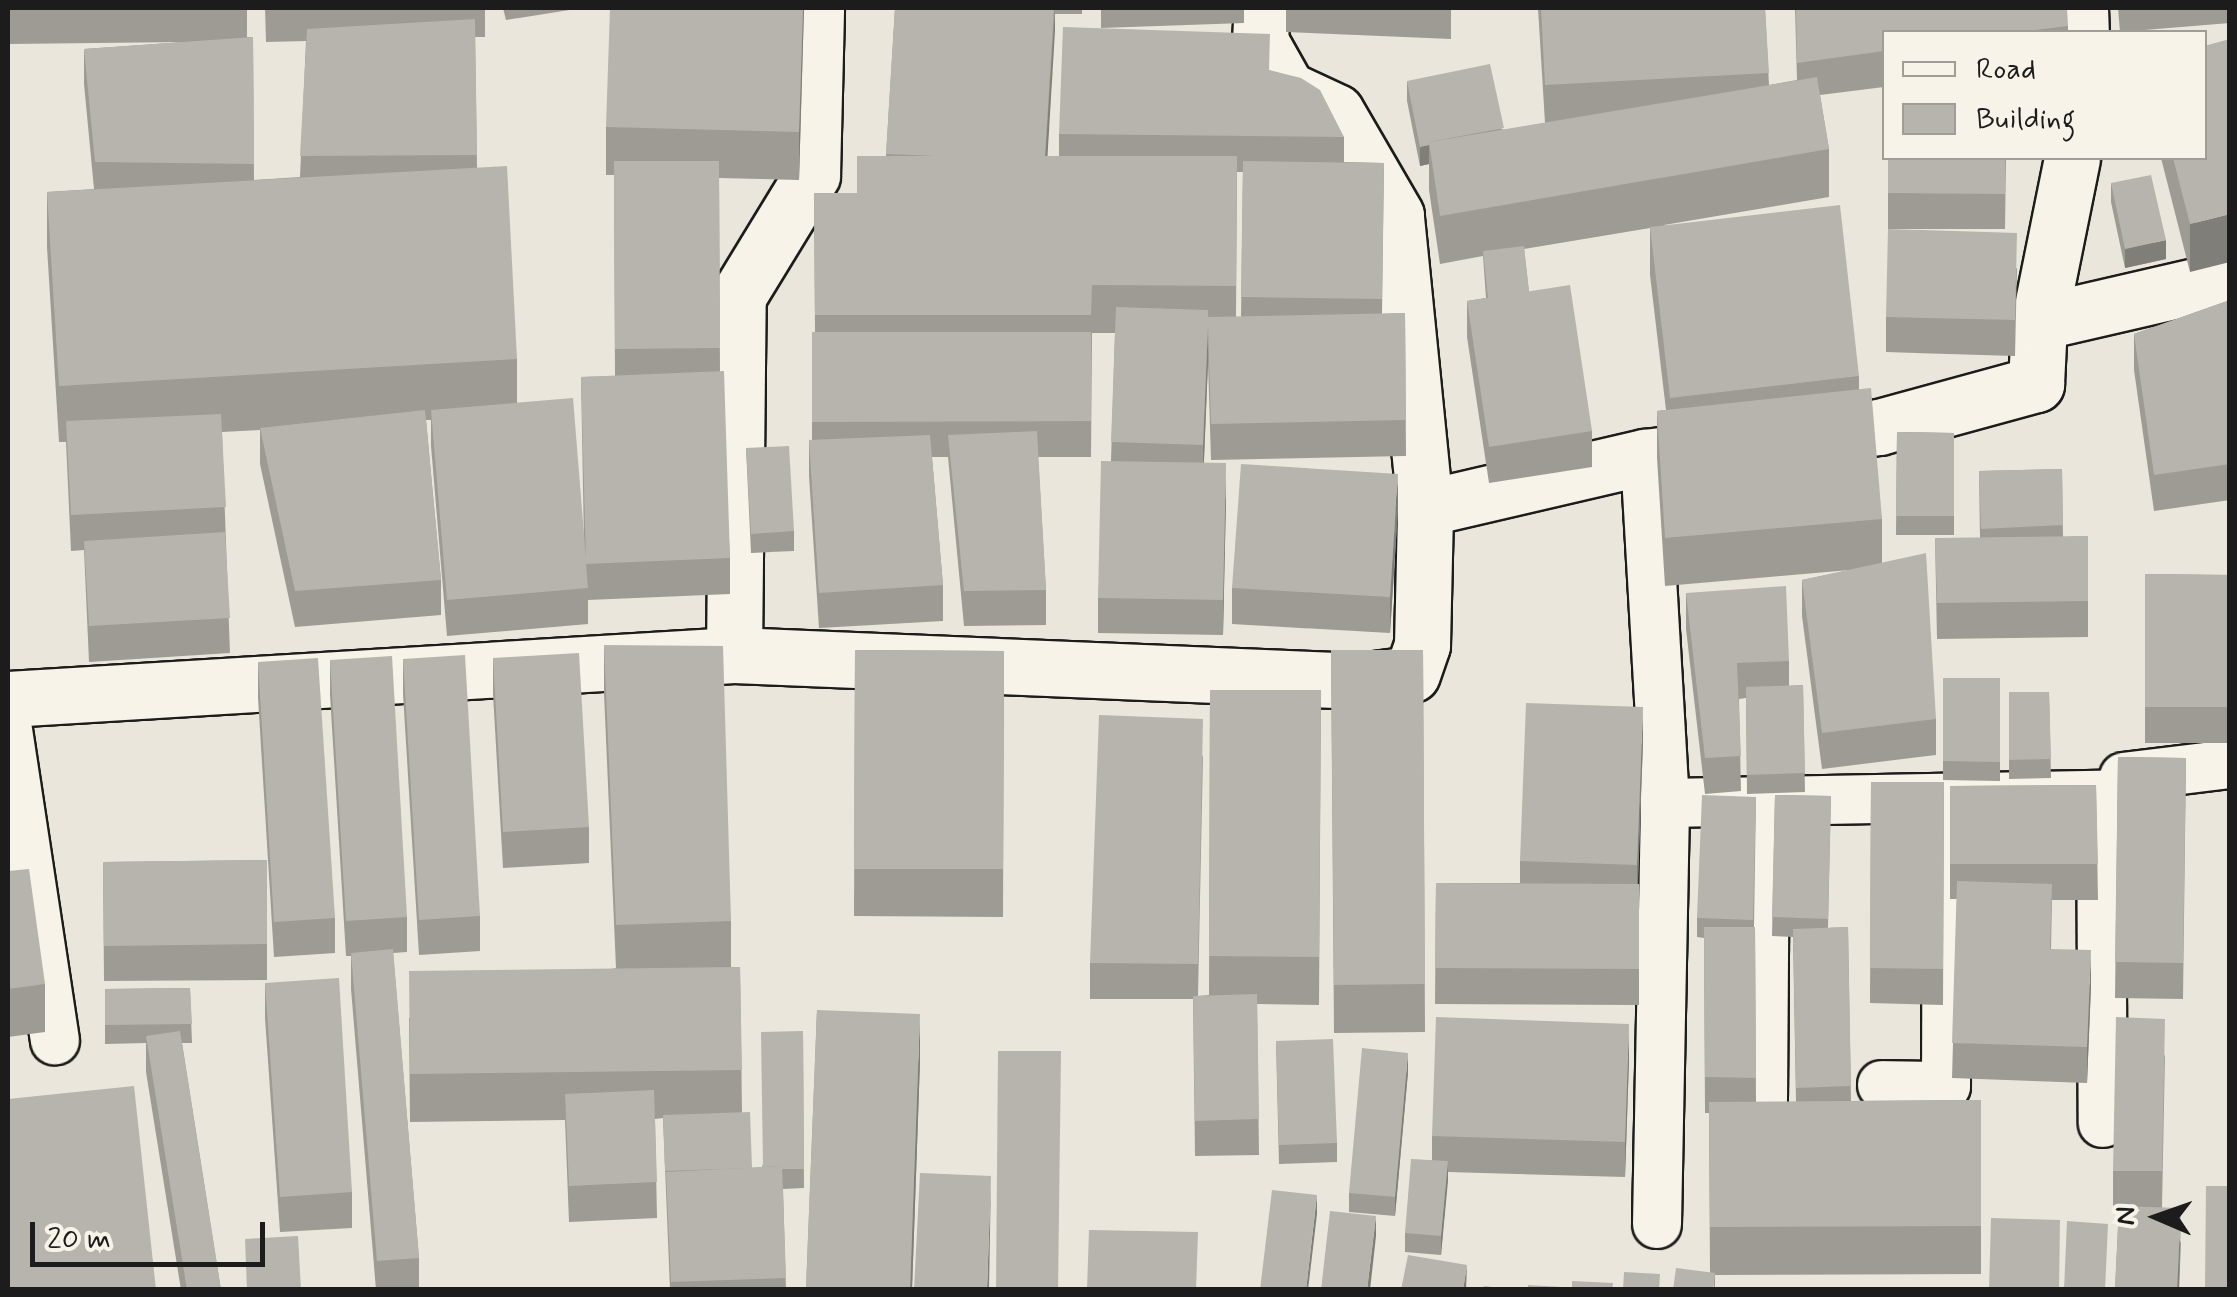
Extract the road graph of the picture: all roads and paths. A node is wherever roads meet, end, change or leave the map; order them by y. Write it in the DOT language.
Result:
graph roads {
  1 [pos="816,8"];
  2 [pos="1262,8"];
  3 [pos="2072,160"];
  4 [pos="2230,278"];
  5 [pos="2040,322"];
  6 [pos="1645,457"];
  7 [pos="1426,508"];
  8 [pos="734,655"];
  9 [pos="8,699"];
  10 [pos="8,730"];
  11 [pos="2230,764"];
  12 [pos="2101,796"];
  13 [pos="1765,799"];
  14 [pos="1947,801"];
  15 [pos="1666,803"];
  16 [pos="55,1040"];
  17 [pos="1882,1086"];
  18 [pos="1763,1100"];
  19 [pos="2103,1123"];
  20 [pos="1657,1224"];
  1 -- 8 [label="street"];
  2 -- 7 [label="street"];
  3 -- 5 [label="street"];
  4 -- 5 [label="street"];
  5 -- 6 [label="street"];
  6 -- 7 [label="street"];
  6 -- 15 [label="lane"];
  7 -- 8 [label="street"];
  8 -- 9 [label="street"];
  10 -- 16 [label="lane"];
  11 -- 12 [label="lane"];
  12 -- 14 [label="lane"];
  12 -- 19 [label="lane"];
  13 -- 14 [label="lane"];
  13 -- 15 [label="lane"];
  13 -- 18 [label="lane"];
  14 -- 17 [label="lane"];
  15 -- 20 [label="lane"];
}
